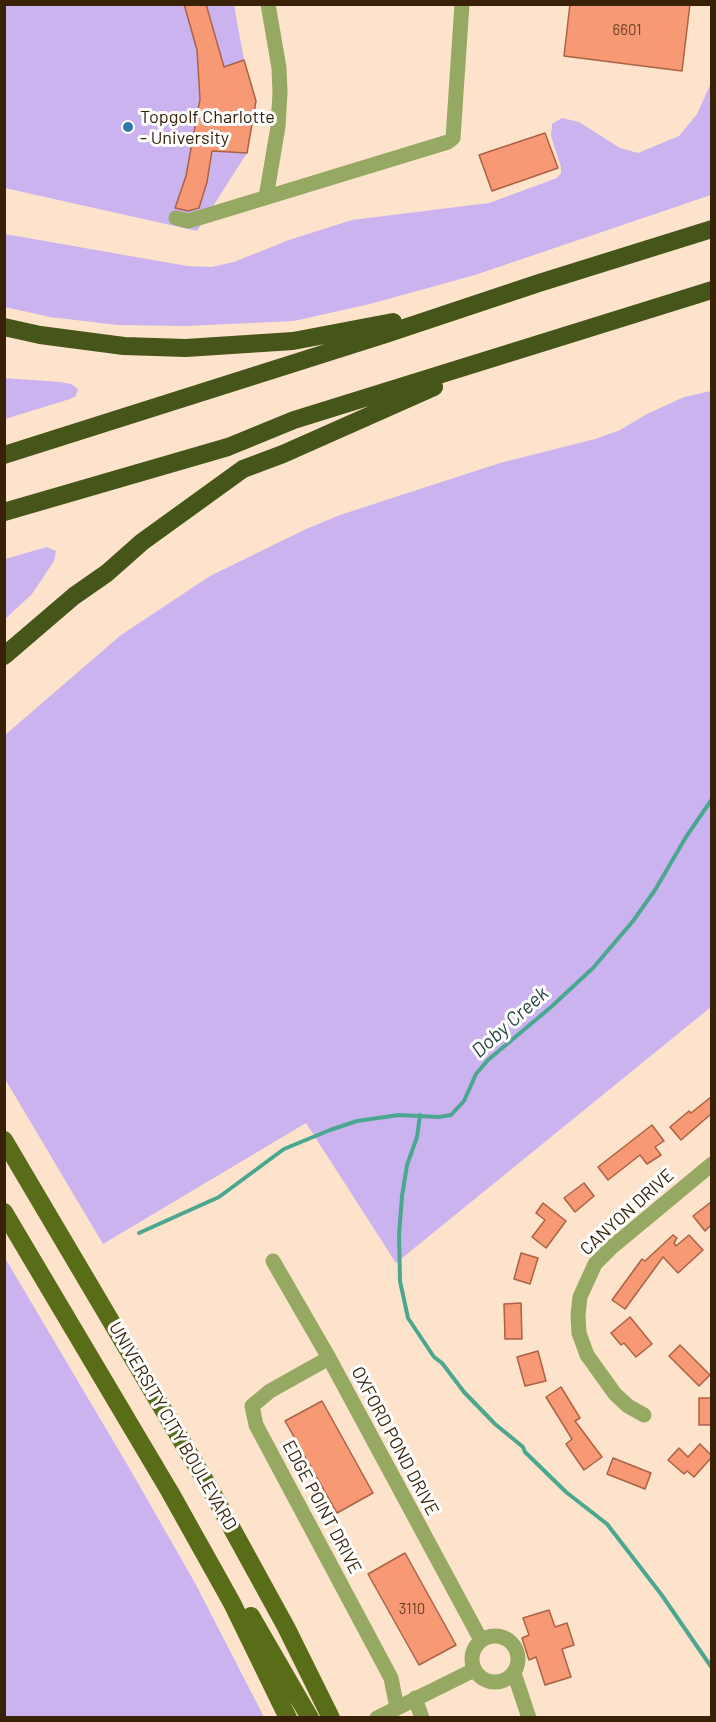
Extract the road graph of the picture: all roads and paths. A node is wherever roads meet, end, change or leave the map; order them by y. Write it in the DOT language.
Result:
graph roads {
  1 [pos="268,4"];
  2 [pos="462,4"];
  3 [pos="266,197"];
  4 [pos="176,218"];
  5 [pos="711,230"];
  6 [pos="711,290"];
  7 [pos="462,309"];
  8 [pos="4,327"];
  9 [pos="491,360"];
  10 [pos="4,455"];
  11 [pos="4,512"];
  12 [pos="4,656"];
  13 [pos="4,1140"];
  14 [pos="711,1164"];
  15 [pos="4,1212"];
  16 [pos="273,1261"];
  17 [pos="329,1358"];
  18 [pos="644,1415"];
  19 [pos="232,1602"];
  20 [pos="481,1640"];
  21 [pos="474,1670"];
  22 [pos="514,1673"];
  23 [pos="415,1698"];
  24 [pos="398,1708"];
  25 [pos="288,1718"];
  26 [pos="309,1718"];
  27 [pos="331,1718"];
  28 [pos="377,1718"];
  29 [pos="422,1718"];
  30 [pos="529,1718"];
  1 -- 3 [label="street"];
  2 -- 3 [label="street"];
  3 -- 4 [label="street"];
  5 -- 7 [label="highway"];
  6 -- 9 [label="highway"];
  7 -- 8 [label="highway"];
  7 -- 10 [label="highway"];
  9 -- 11 [label="highway"];
  9 -- 12 [label="highway"];
  13 -- 27 [label="main road, UNIVERSITY CITY BOULEVARD"];
  14 -- 18 [label="street, CANYON DRIVE"];
  15 -- 19 [label="main road, UNIVERSITY CITY BOULEVARD"];
  16 -- 17 [label="street, OXFORD POND DRIVE"];
  17 -- 20 [label="street, OXFORD POND DRIVE"];
  17 -- 24 [label="street, EDGE POINT DRIVE"];
  19 -- 25 [label="main road, UNIVERSITY CITY BOULEVARD"];
  19 -- 26 [label="main road"];
  20 -- 21 [label="street"];
  20 -- 22 [label="street"];
  21 -- 22 [label="street"];
  21 -- 23 [label="street"];
  22 -- 30 [label="street"];
  23 -- 24 [label="street"];
  23 -- 29 [label="street"];
  24 -- 28 [label="street"];
}
